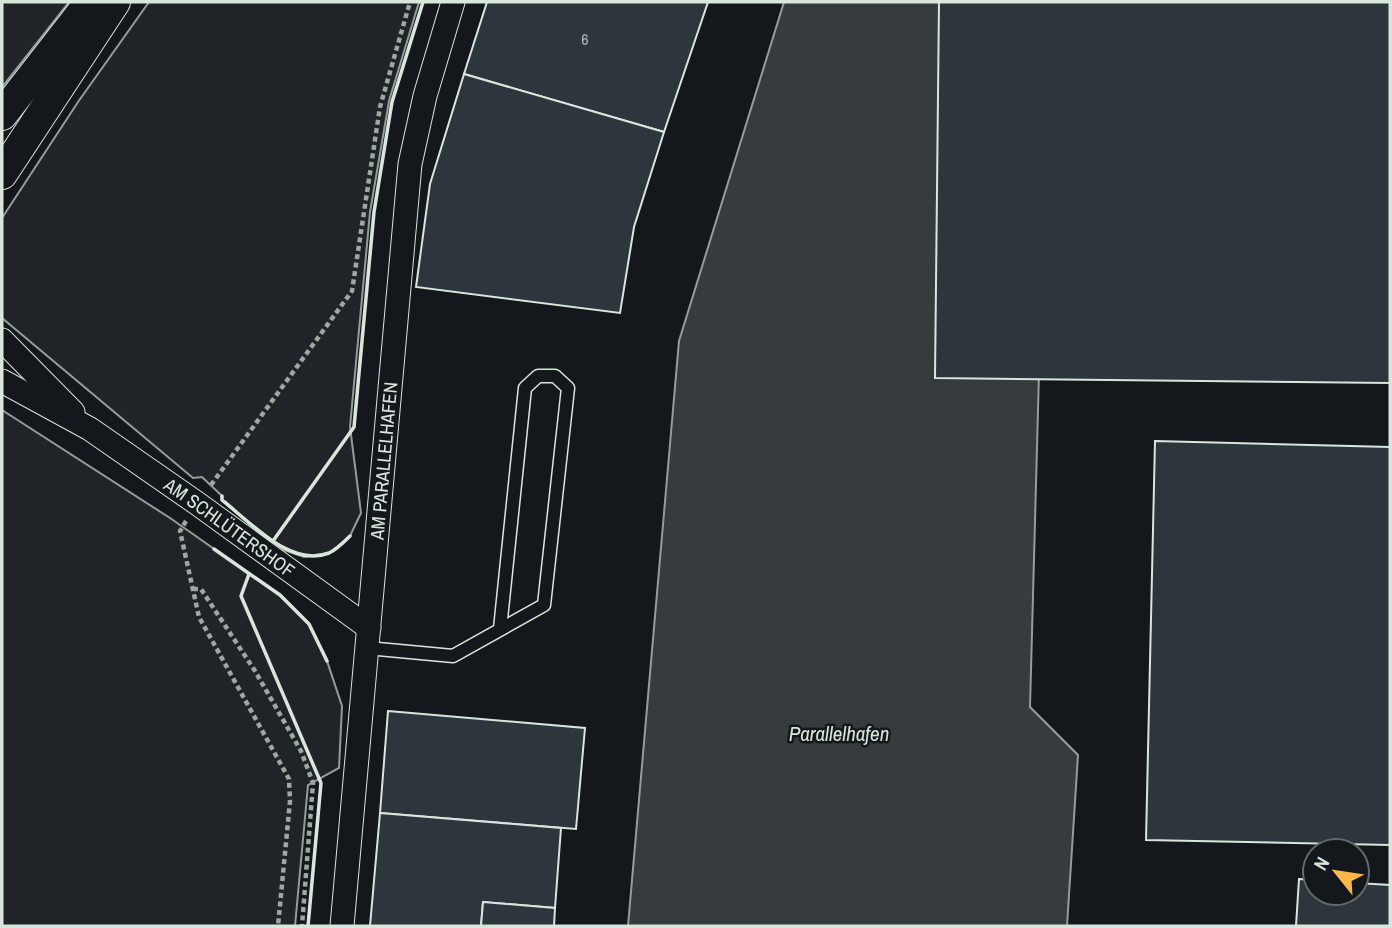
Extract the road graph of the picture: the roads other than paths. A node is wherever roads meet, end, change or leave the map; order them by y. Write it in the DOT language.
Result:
graph roads {
  1 [pos="90,2"];
  2 [pos="115,2"];
  3 [pos="453,2"];
  4 [pos="2,115"];
  5 [pos="2,174"];
  6 [pos="2,340"];
  7 [pos="2,381"];
  8 [pos="90,429"];
  9 [pos="500,629"];
  10 [pos="368,638"];
  11 [pos="342,926"];
  1 -- 4 [label="street"];
  2 -- 5 [label="street"];
  3 -- 10 [label="street, AM PARALLELHAFEN"];
  6 -- 8 [label="street, AM SCHLÜTERSHOF"];
  7 -- 8 [label="street, AM SCHLÜTERSHOF"];
  8 -- 10 [label="street, AM SCHLÜTERSHOF"];
  9 -- 9 [label="lane"];
  9 -- 10 [label="lane"];
  10 -- 11 [label="street, AM PARALLELHAFEN"];
}
